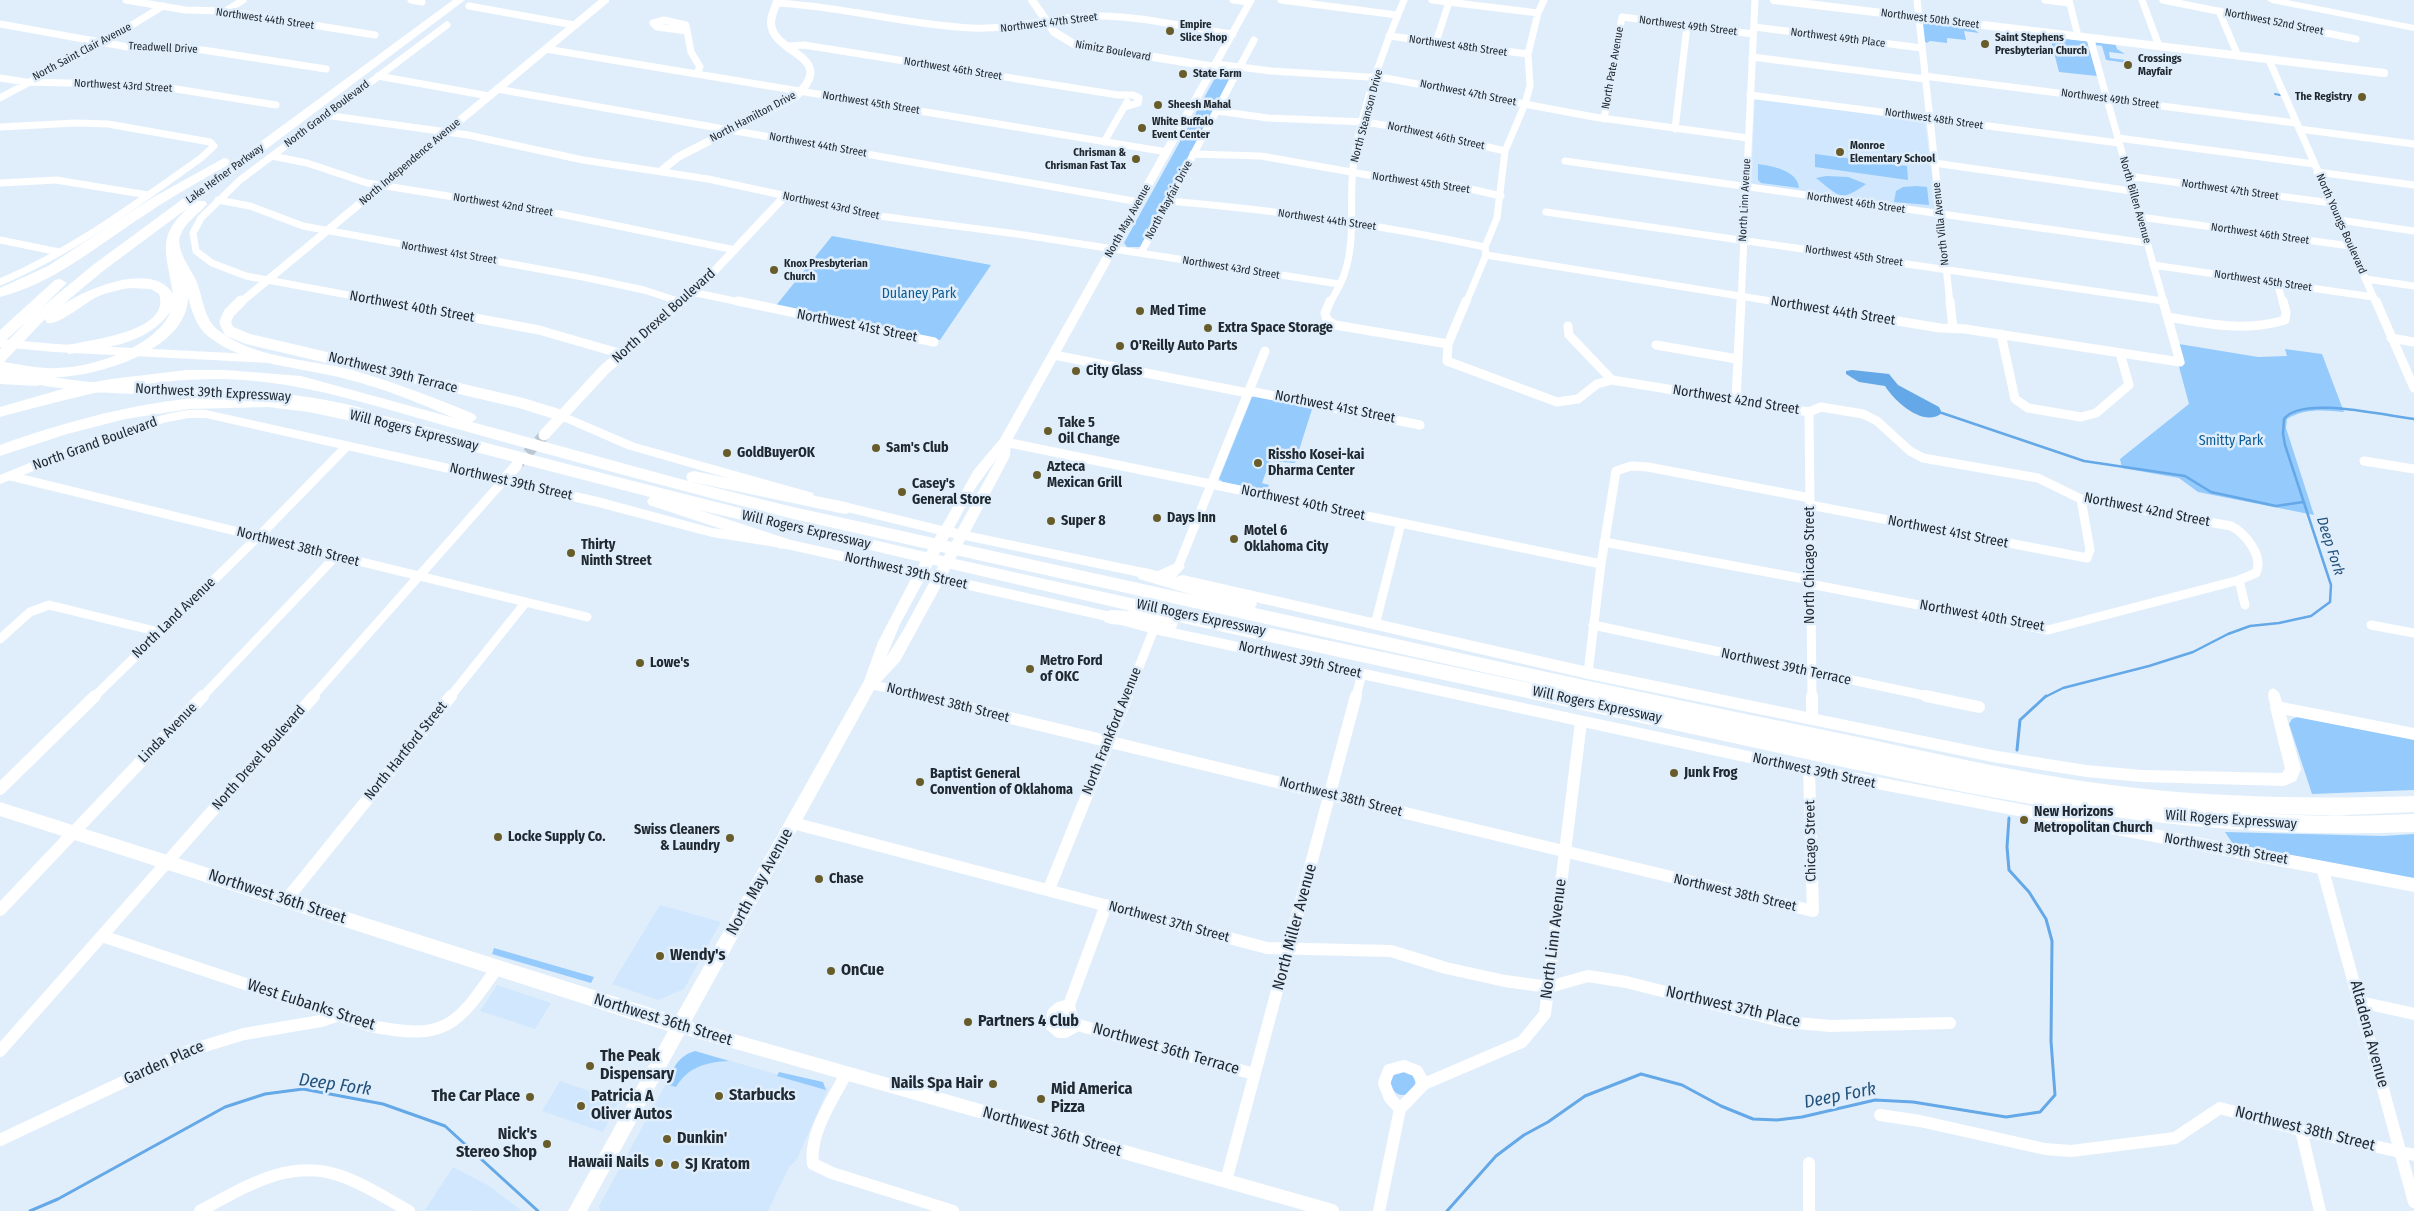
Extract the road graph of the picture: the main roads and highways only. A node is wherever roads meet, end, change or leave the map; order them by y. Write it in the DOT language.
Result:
graph roads {
  1 [pos="444,0"];
  2 [pos="2272,0"];
  3 [pos="2308,0"];
  4 [pos="1251,1"];
  5 [pos="464,3"];
  6 [pos="2414,21"];
  7 [pos="2414,28"];
  8 [pos="245,159"];
  9 [pos="224,162"];
  10 [pos="172,240"];
  11 [pos="0,293"];
  12 [pos="1,338"];
  13 [pos="45,348"];
  14 [pos="69,349"];
  15 [pos="0,358"];
  16 [pos="284,361"];
  17 [pos="0,365"];
  18 [pos="8,375"];
  19 [pos="41,381"];
  20 [pos="441,406"];
  21 [pos="0,412"];
  22 [pos="193,413"];
  23 [pos="560,416"];
  24 [pos="422,431"];
  25 [pos="1005,442"];
  26 [pos="528,444"];
  27 [pos="0,451"];
  28 [pos="594,476"];
  29 [pos="5,478"];
  30 [pos="845,508"];
  31 [pos="945,533"];
  32 [pos="961,537"];
  33 [pos="782,543"];
  34 [pos="1178,567"];
  35 [pos="923,572"];
  36 [pos="1153,575"];
  37 [pos="939,576"];
  38 [pos="1111,617"];
  39 [pos="1324,631"];
  40 [pos="1290,638"];
  41 [pos="870,684"];
  42 [pos="2414,734"];
  43 [pos="2414,804"];
  44 [pos="0,809"];
  45 [pos="2414,822"];
  46 [pos="2414,885"];
  47 [pos="680,1026"];
  48 [pos="577,1211"];
  1 -- 9 [label="highway, Lake Hefner Parkway"];
  2 -- 7 [label="highway"];
  3 -- 6 [label="highway"];
  4 -- 25 [label="main road, North May Avenue"];
  5 -- 8 [label="highway, Lake Hefner Parkway"];
  8 -- 10 [label="highway"];
  8 -- 15 [label="highway, Lake Hefner Parkway"];
  9 -- 11 [label="highway"];
  9 -- 12 [label="highway, Lake Hefner Parkway"];
  10 -- 16 [label="highway"];
  10 -- 18 [label="highway"];
  12 -- 13 [label="highway"];
  13 -- 14 [label="highway"];
  14 -- 16 [label="highway"];
  14 -- 17 [label="highway"];
  16 -- 20 [label="highway"];
  17 -- 18 [label="highway"];
  18 -- 19 [label="highway"];
  19 -- 24 [label="highway, Northwest 39th Expressway"];
  20 -- 26 [label="highway"];
  20 -- 30 [label="highway"];
  21 -- 26 [label="highway, Will Rogers Expressway"];
  22 -- 29 [label="main road, North Grand Boulevard"];
  22 -- 33 [label="main road, Northwest 39th Street"];
  23 -- 30 [label="main road"];
  24 -- 27 [label="highway, Will Rogers Expressway"];
  24 -- 28 [label="highway, Will Rogers Expressway"];
  25 -- 31 [label="main road, North May Avenue"];
  25 -- 32 [label="main road, North May Avenue"];
  26 -- 39 [label="highway, Will Rogers Expressway"];
  28 -- 33 [label="highway"];
  28 -- 40 [label="highway, Will Rogers Expressway"];
  30 -- 31 [label="main road"];
  31 -- 32 [label="main road"];
  31 -- 35 [label="main road, North May Avenue"];
  32 -- 36 [label="main road"];
  32 -- 37 [label="main road, North May Avenue"];
  33 -- 35 [label="main road, Northwest 39th Street"];
  34 -- 36 [label="main road"];
  35 -- 37 [label="main road, Northwest 39th Street"];
  35 -- 41 [label="main road, North May Avenue"];
  36 -- 39 [label="highway"];
  36 -- 42 [label="main road"];
  37 -- 38 [label="main road, Northwest 39th Street"];
  37 -- 41 [label="main road, North May Avenue"];
  38 -- 40 [label="highway"];
  38 -- 46 [label="main road, Northwest 39th Street"];
  39 -- 43 [label="highway, Will Rogers Expressway"];
  40 -- 45 [label="highway, Will Rogers Expressway"];
  41 -- 47 [label="main road, North May Avenue"];
  44 -- 47 [label="main road, Northwest 36th Street"];
  47 -- 48 [label="main road, North May Avenue"];
}
